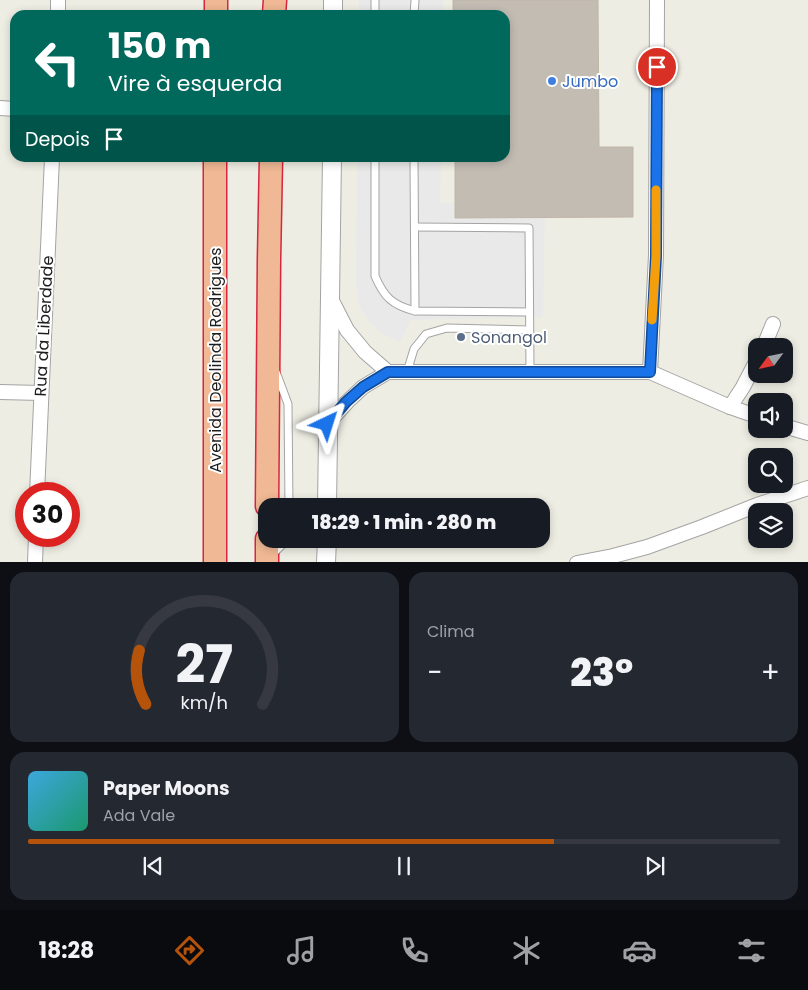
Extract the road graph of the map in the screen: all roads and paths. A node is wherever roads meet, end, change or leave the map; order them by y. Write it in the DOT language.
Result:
graph roads {
  1 [pos="657,0"];
  2 [pos="52,162"];
  3 [pos="215,162"];
  4 [pos="271,162"];
  5 [pos="332,162"];
  6 [pos="375,162"];
  7 [pos="414,162"];
  8 [pos="415,227"];
  9 [pos="330,296"];
  10 [pos="415,311"];
  11 [pos="529,312"];
  12 [pos="773,324"];
  13 [pos="529,330"];
  14 [pos="767,338"];
  15 [pos="268,352"];
  16 [pos="388,372"];
  17 [pos="407,372"];
  18 [pos="530,372"];
  19 [pos="650,372"];
  20 [pos="748,377"];
  21 [pos="0,392"];
  22 [pos="42,393"];
  23 [pos="730,407"];
  24 [pos="748,413"];
  25 [pos="327,424"];
  26 [pos="793,429"];
  27 [pos="808,433"];
  28 [pos="38,482"];
  29 [pos="808,488"];
  30 [pos="267,498"];
  31 [pos="289,498"];
  32 [pos="327,498"];
  33 [pos="36,547"];
  34 [pos="327,548"];
  35 [pos="35,562"];
  36 [pos="215,562"];
  37 [pos="326,562"];
  38 [pos="576,562"];
  1 -- 19 [label="street"];
  2 -- 22 [label="street, Rua da Liberdade"];
  3 -- 36 [label="highway, Avenida Deolinda Rodrigues"];
  4 -- 15 [label="highway"];
  5 -- 9 [label="street"];
  6 -- 10 [label="lane"];
  7 -- 8 [label="lane"];
  8 -- 10 [label="lane"];
  8 -- 11 [label="lane"];
  9 -- 16 [label="street"];
  9 -- 25 [label="street"];
  10 -- 11 [label="lane"];
  11 -- 13 [label="lane"];
  12 -- 14 [label="street"];
  13 -- 17 [label="lane"];
  13 -- 18 [label="lane"];
  15 -- 30 [label="highway"];
  15 -- 31 [label="lane"];
  16 -- 17 [label="street"];
  16 -- 25 [label="street"];
  17 -- 18 [label="street"];
  18 -- 19 [label="street"];
  19 -- 23 [label="street"];
  20 -- 23 [label="street"];
  21 -- 22 [label="street"];
  22 -- 28 [label="street, Rua da Liberdade"];
  23 -- 24 [label="street"];
  25 -- 32 [label="street"];
  26 -- 27 [label="street"];
  29 -- 38 [label="street"];
  33 -- 35 [label="street"];
  34 -- 37 [label="street"];
}
